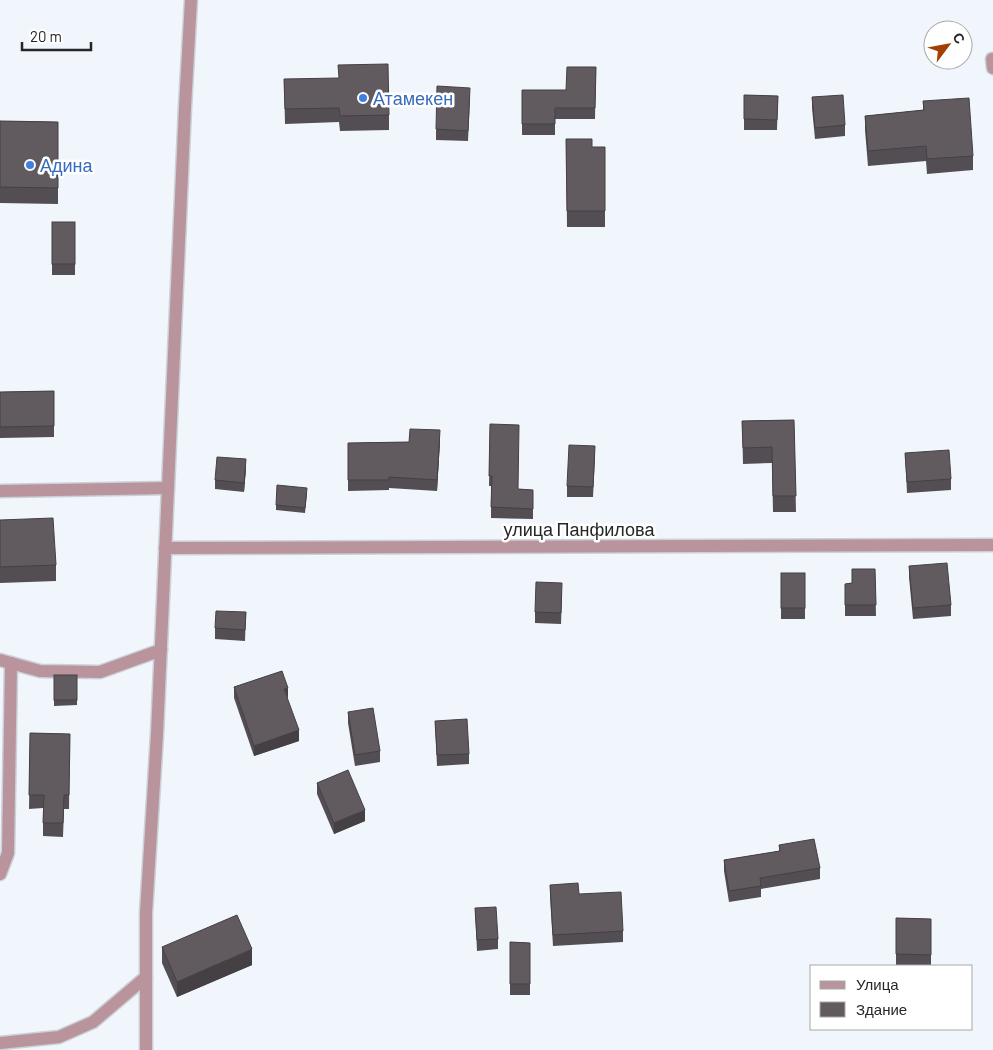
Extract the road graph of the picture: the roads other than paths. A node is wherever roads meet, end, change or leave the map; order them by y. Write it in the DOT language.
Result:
graph roads {
  1 [pos="191,0"];
  2 [pos="168,488"];
  3 [pos="0,492"];
  4 [pos="993,545"];
  5 [pos="165,548"];
  6 [pos="161,650"];
  7 [pos="5,662"];
  8 [pos="0,874"];
  9 [pos="146,977"];
  10 [pos="0,1043"];
  11 [pos="146,1050"];
  1 -- 2 [label="street"];
  2 -- 3 [label="street"];
  2 -- 5 [label="street"];
  4 -- 5 [label="street, улица Панфилова"];
  5 -- 6 [label="street"];
  6 -- 7 [label="street"];
  6 -- 9 [label="street"];
  7 -- 8 [label="street"];
  9 -- 10 [label="street"];
  9 -- 11 [label="street"];
}
